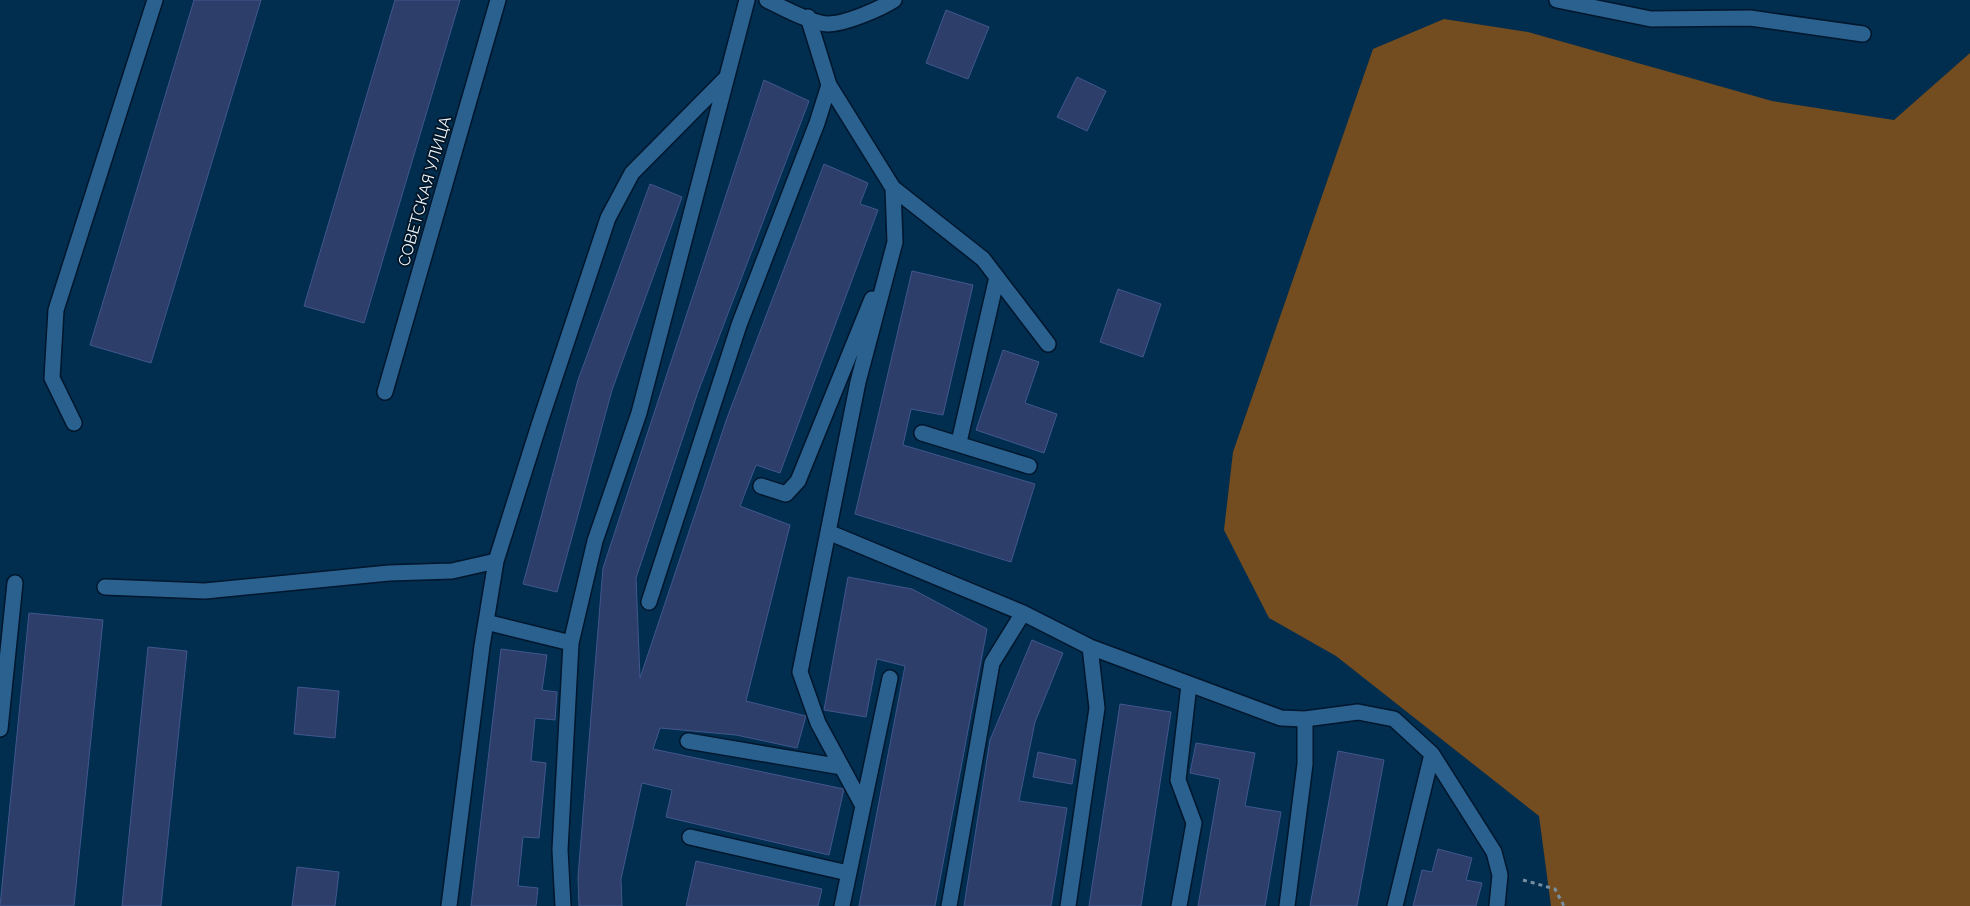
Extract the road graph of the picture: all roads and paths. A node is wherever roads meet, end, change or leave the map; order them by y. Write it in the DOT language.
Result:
graph roads {
  1 [pos="156,0"];
  2 [pos="498,0"];
  3 [pos="747,0"];
  4 [pos="767,0"];
  5 [pos="894,0"];
  6 [pos="1557,0"];
  7 [pos="808,18"];
  8 [pos="1863,34"];
  9 [pos="727,76"];
  10 [pos="829,85"];
  11 [pos="893,188"];
  12 [pos="895,242"];
  13 [pos="997,277"];
  14 [pos="1048,344"];
  15 [pos="385,392"];
  16 [pos="74,423"];
  17 [pos="922,433"];
  18 [pos="959,442"];
  19 [pos="1029,466"];
  20 [pos="761,486"];
  21 [pos="828,532"];
  22 [pos="496,562"];
  23 [pos="14,583"];
  24 [pos="105,586"];
  25 [pos="649,602"];
  26 [pos="1023,613"];
  27 [pos="486,622"];
  28 [pos="571,643"];
  29 [pos="1090,647"];
  30 [pos="890,678"];
  31 [pos="1189,685"];
  32 [pos="1306,719"];
  33 [pos="0,729"];
  34 [pos="688,741"];
  35 [pos="1432,754"];
  36 [pos="842,767"];
  37 [pos="863,806"];
  38 [pos="690,837"];
  39 [pos="848,874"];
  40 [pos="1500,875"];
  41 [pos="448,906"];
  42 [pos="563,906"];
  43 [pos="842,906"];
  44 [pos="949,906"];
  45 [pos="1068,906"];
  46 [pos="1178,906"];
  47 [pos="1286,906"];
  48 [pos="1395,906"];
  49 [pos="1497,906"];
  50 [pos="1564,906"];
  1 -- 16 [label="street"];
  2 -- 15 [label="street, СОВЕТСКАЯ УЛИЦА"];
  3 -- 9 [label="street"];
  4 -- 7 [label="street"];
  5 -- 7 [label="street"];
  6 -- 8 [label="street"];
  7 -- 10 [label="street"];
  9 -- 22 [label="street"];
  9 -- 28 [label="street"];
  10 -- 11 [label="street"];
  10 -- 25 [label="street"];
  11 -- 12 [label="street"];
  11 -- 13 [label="street"];
  12 -- 20 [label="street"];
  12 -- 21 [label="street"];
  13 -- 14 [label="street"];
  13 -- 18 [label="street"];
  17 -- 18 [label="street"];
  18 -- 19 [label="street"];
  21 -- 26 [label="street"];
  21 -- 36 [label="street"];
  22 -- 24 [label="street"];
  22 -- 27 [label="street"];
  23 -- 33 [label="street"];
  26 -- 29 [label="street"];
  26 -- 44 [label="street"];
  27 -- 28 [label="street"];
  27 -- 41 [label="street"];
  28 -- 42 [label="street"];
  29 -- 31 [label="street"];
  29 -- 45 [label="street"];
  30 -- 37 [label="street"];
  31 -- 32 [label="street"];
  31 -- 46 [label="street"];
  32 -- 35 [label="street"];
  32 -- 47 [label="street"];
  34 -- 36 [label="street"];
  35 -- 40 [label="street"];
  35 -- 48 [label="street"];
  36 -- 37 [label="street"];
  37 -- 39 [label="street"];
  38 -- 39 [label="street"];
  39 -- 43 [label="street"];
  40 -- 49 [label="street"];
  40 -- 50 [label="path"];
}
